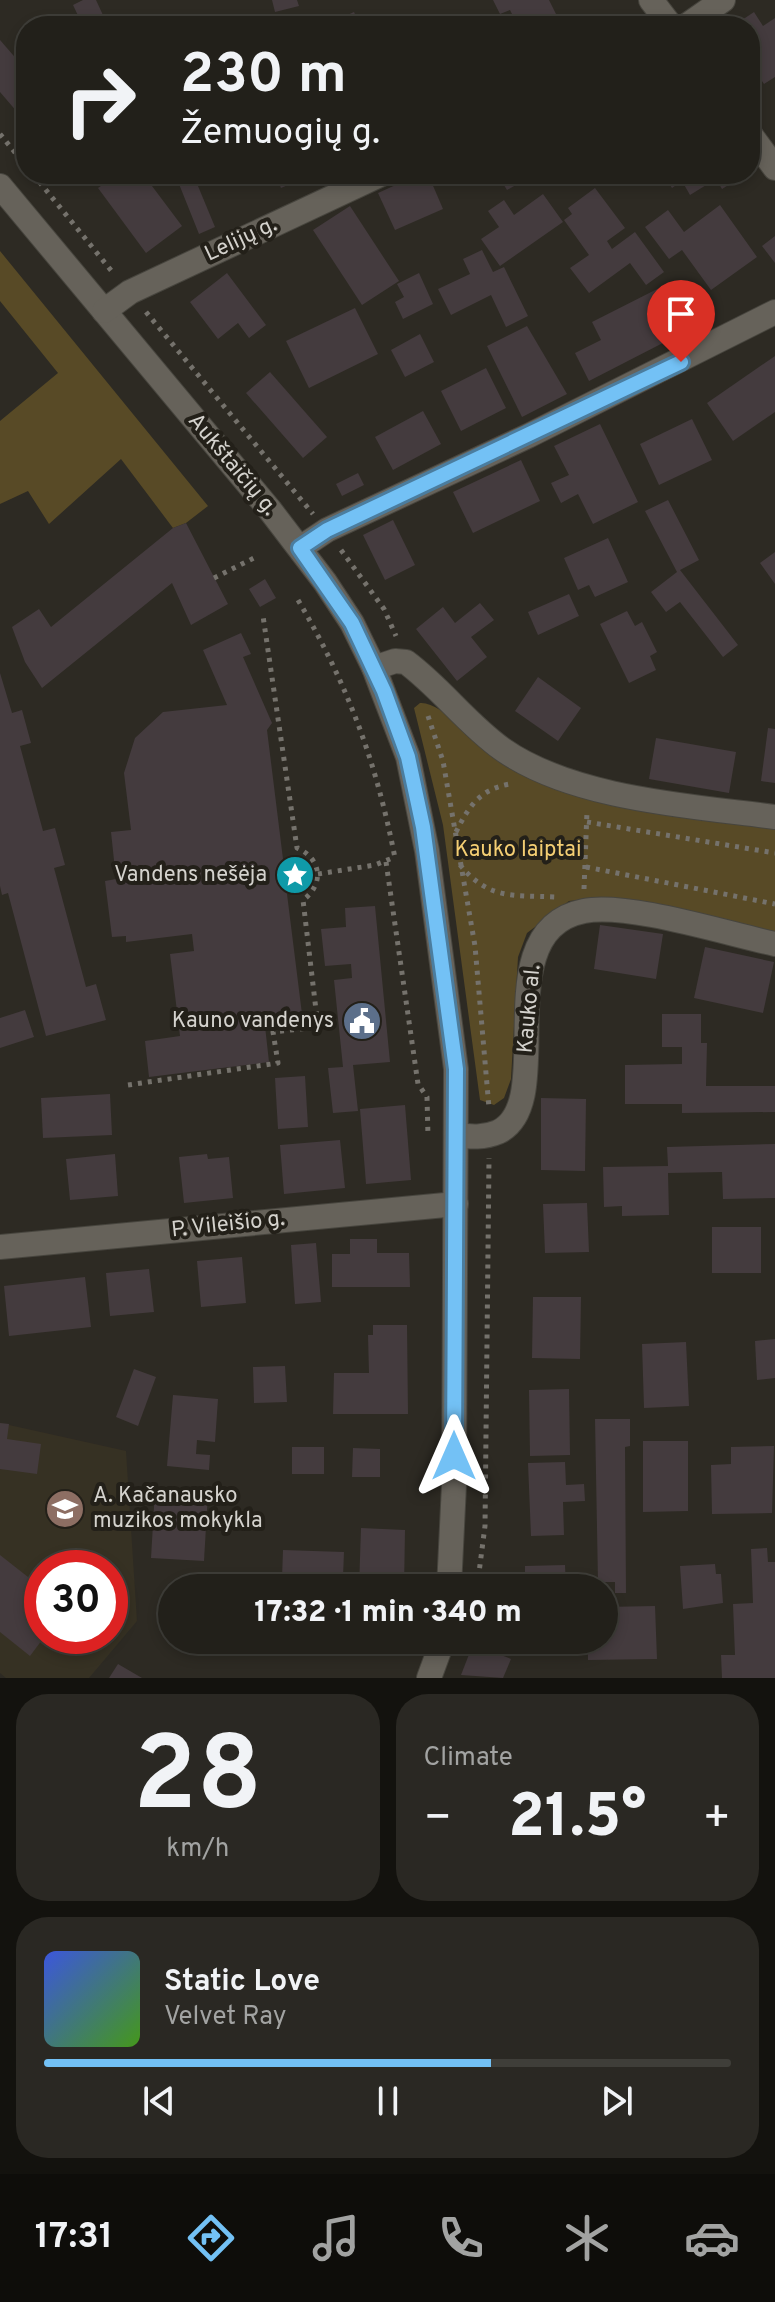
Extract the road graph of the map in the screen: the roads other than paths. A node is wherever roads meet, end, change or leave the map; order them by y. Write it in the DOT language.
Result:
graph roads {
  1 [pos="651,0"];
  2 [pos="723,0"];
  3 [pos="663,16"];
  4 [pos="700,16"];
  5 [pos="760,148"];
  6 [pos="775,168"];
  7 [pos="361,184"];
  8 [pos="0,186"];
  9 [pos="104,311"];
  10 [pos="775,312"];
  11 [pos="300,548"];
  12 [pos="374,668"];
  13 [pos="775,817"];
  14 [pos="775,944"];
  15 [pos="456,1135"];
  16 [pos="456,1204"];
  17 [pos="0,1247"];
  18 [pos="450,1574"];
  19 [pos="438,1654"];
  20 [pos="429,1678"];
  1 -- 3 [label="street"];
  2 -- 4 [label="street"];
  5 -- 6 [label="street"];
  7 -- 9 [label="street, Lelijų g."];
  8 -- 9 [label="street, Aukštaičių g."];
  9 -- 11 [label="street, Aukštaičių g."];
  10 -- 11 [label="street"];
  11 -- 12 [label="street, Aukštaičių g."];
  12 -- 13 [label="street"];
  12 -- 15 [label="street, Aukštaičių g."];
  14 -- 15 [label="street, Kauko al."];
  15 -- 16 [label="street, Aukštaičių g."];
  16 -- 17 [label="street, P. Vileišio g."];
  16 -- 18 [label="street, Aukštaičių g."];
  19 -- 20 [label="street"];
}
